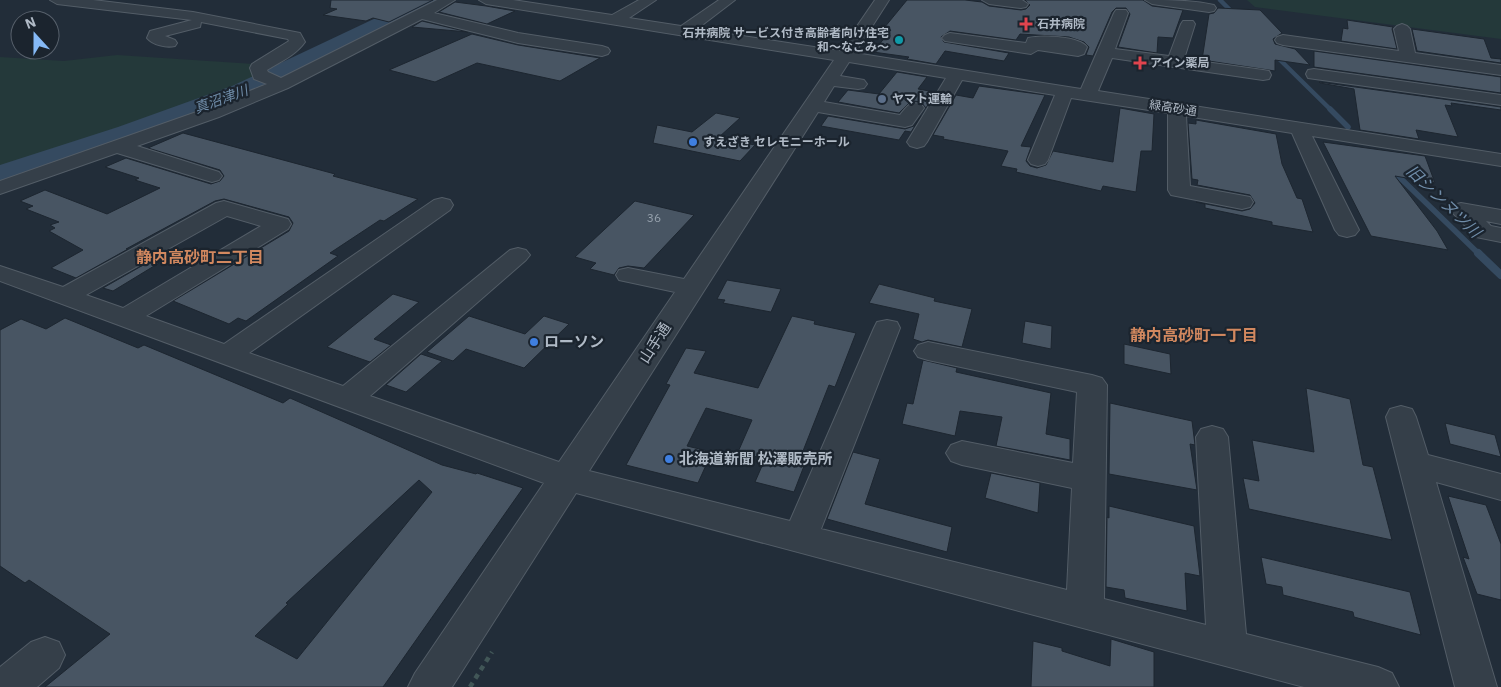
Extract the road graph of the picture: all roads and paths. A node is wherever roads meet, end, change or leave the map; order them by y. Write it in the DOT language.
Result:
graph roads {
  1 [pos="57,0"];
  2 [pos="448,0"];
  3 [pos="486,0"];
  4 [pos="564,0"];
  5 [pos="649,0"];
  6 [pos="728,0"];
  7 [pos="882,0"];
  8 [pos="989,0"];
  9 [pos="1152,0"];
  10 [pos="1021,4"];
  11 [pos="1209,8"];
  12 [pos="546,10"];
  13 [pos="1120,13"];
  14 [pos="420,14"];
  15 [pos="615,20"];
  16 [pos="212,21"];
  17 [pos="1188,24"];
  18 [pos="1402,29"];
  19 [pos="684,31"];
  20 [pos="950,38"];
  21 [pos="1283,40"];
  22 [pos="169,43"];
  23 [pos="602,51"];
  24 [pos="1078,51"];
  25 [pos="1106,52"];
  26 [pos="845,57"];
  27 [pos="1408,58"];
  28 [pos="1175,62"];
  29 [pos="1501,70"];
  30 [pos="957,74"];
  31 [pos="1314,74"];
  32 [pos="1264,75"];
  33 [pos="830,80"];
  34 [pos="279,83"];
  35 [pos="858,84"];
  36 [pos="1065,91"];
  37 [pos="1087,95"];
  38 [pos="1501,100"];
  39 [pos="812,106"];
  40 [pos="915,108"];
  41 [pos="1177,109"];
  42 [pos="1299,128"];
  43 [pos="917,142"];
  44 [pos="118,147"];
  45 [pos="1038,160"];
  46 [pos="1501,160"];
  47 [pos="1417,165"];
  48 [pos="212,176"];
  49 [pos="1501,178"];
  50 [pos="0,188"];
  51 [pos="1242,202"];
  52 [pos="442,205"];
  53 [pos="1501,218"];
  54 [pos="1347,230"];
  55 [pos="1501,235"];
  56 [pos="518,255"];
  57 [pos="0,273"];
  58 [pos="628,275"];
  59 [pos="691,288"];
  60 [pos="66,296"];
  61 [pos="125,318"];
  62 [pos="887,328"];
  63 [pos="928,350"];
  64 [pos="225,356"];
  65 [pos="346,400"];
  66 [pos="1401,417"];
  67 [pos="1212,436"];
  68 [pos="962,453"];
  69 [pos="1415,464"];
  70 [pos="566,478"];
  71 [pos="1089,479"];
  72 [pos="1501,486"];
  73 [pos="800,538"];
  74 [pos="1085,612"];
  75 [pos="1227,647"];
  76 [pos="45,656"];
  77 [pos="7,687"];
  78 [pos="429,687"];
  79 [pos="1378,687"];
  80 [pos="1476,687"];
  1 -- 16 [label="street"];
  2 -- 14 [label="street"];
  3 -- 12 [label="street, 緑高砂通"];
  4 -- 12 [label="street"];
  5 -- 15 [label="street"];
  6 -- 19 [label="street"];
  7 -- 26 [label="street, 山手通"];
  8 -- 10 [label="street"];
  9 -- 11 [label="street"];
  12 -- 15 [label="street, 緑高砂通"];
  13 -- 25 [label="street"];
  14 -- 23 [label="street"];
  14 -- 34 [label="street"];
  15 -- 19 [label="street, 緑高砂通"];
  16 -- 22 [label="street"];
  16 -- 34 [label="street"];
  17 -- 28 [label="street"];
  18 -- 27 [label="street"];
  19 -- 26 [label="street, 緑高砂通"];
  20 -- 24 [label="street"];
  21 -- 27 [label="street"];
  25 -- 28 [label="street"];
  25 -- 37 [label="street"];
  26 -- 30 [label="street, 緑高砂通"];
  26 -- 33 [label="street, 山手通"];
  27 -- 29 [label="street"];
  28 -- 32 [label="street"];
  30 -- 36 [label="street, 緑高砂通"];
  30 -- 43 [label="street"];
  31 -- 38 [label="street"];
  33 -- 35 [label="street"];
  33 -- 39 [label="street, 山手通"];
  34 -- 44 [label="street"];
  36 -- 37 [label="street, 緑高砂通"];
  36 -- 45 [label="street"];
  37 -- 41 [label="street, 緑高砂通"];
  39 -- 40 [label="street"];
  39 -- 59 [label="street, 山手通"];
  41 -- 42 [label="street, 緑高砂通"];
  41 -- 51 [label="street"];
  42 -- 46 [label="street, 緑高砂通"];
  42 -- 54 [label="street"];
  44 -- 48 [label="street"];
  44 -- 50 [label="street"];
  47 -- 49 [label="street"];
  52 -- 64 [label="street"];
  53 -- 55 [label="street"];
  56 -- 65 [label="street"];
  57 -- 60 [label="street"];
  58 -- 59 [label="street"];
  59 -- 70 [label="street, 山手通"];
  60 -- 61 [label="street"];
  60 -- 61 [label="street"];
  61 -- 64 [label="street"];
  62 -- 73 [label="street"];
  63 -- 71 [label="street"];
  64 -- 65 [label="street"];
  65 -- 70 [label="street"];
  66 -- 69 [label="street"];
  67 -- 75 [label="street"];
  68 -- 71 [label="street"];
  69 -- 72 [label="street"];
  69 -- 80 [label="street"];
  70 -- 73 [label="street"];
  70 -- 78 [label="street, 山手通"];
  71 -- 74 [label="street"];
  73 -- 74 [label="street"];
  74 -- 75 [label="street"];
  75 -- 79 [label="street"];
  76 -- 77 [label="street"];
}
